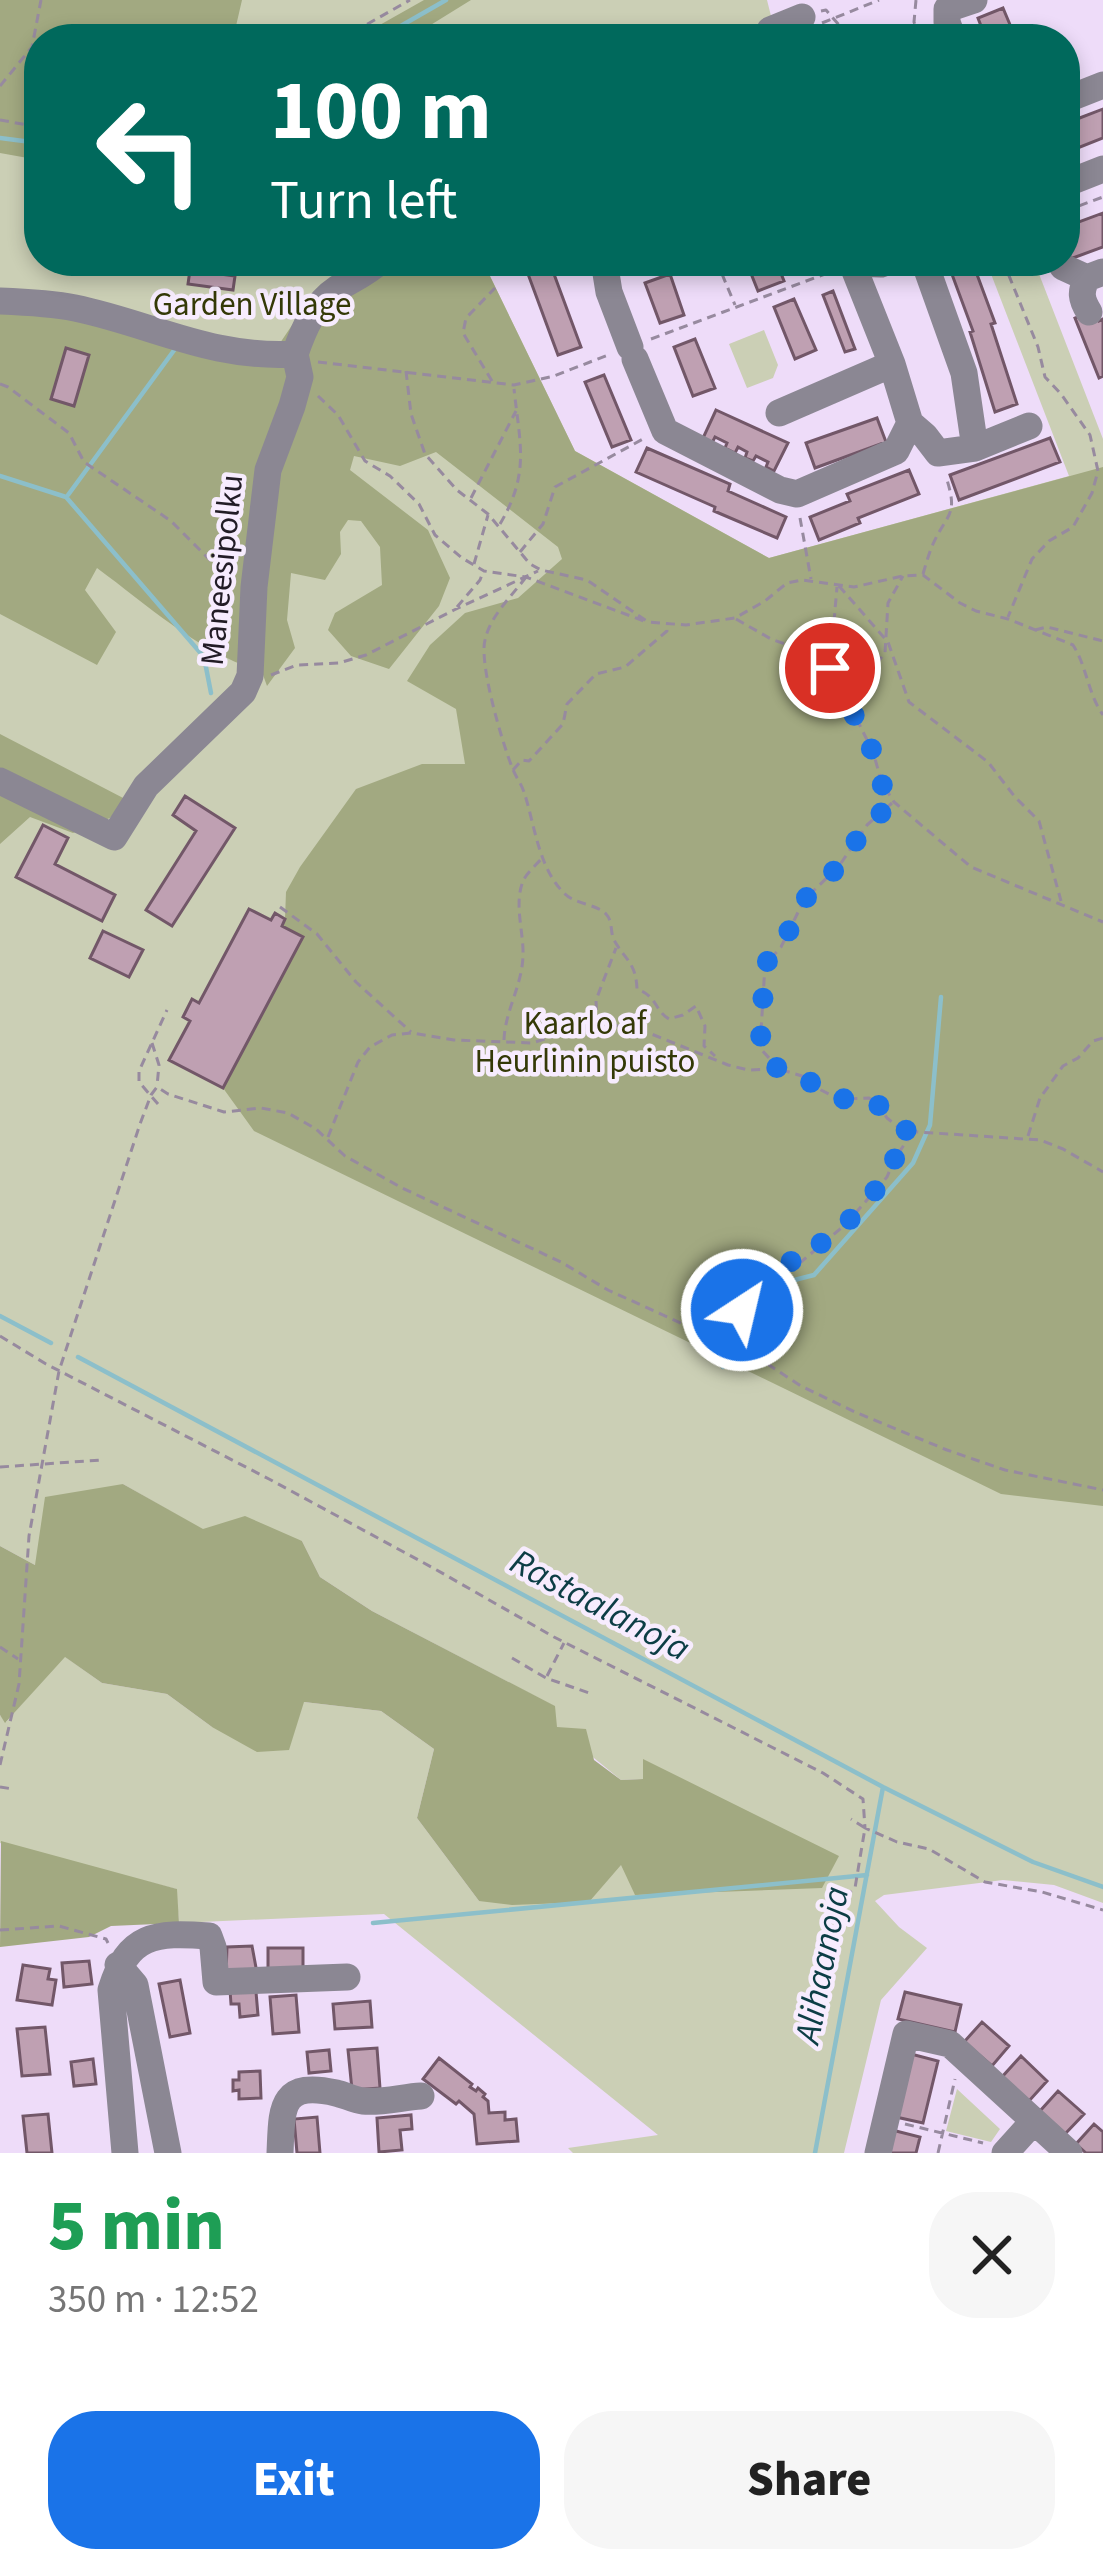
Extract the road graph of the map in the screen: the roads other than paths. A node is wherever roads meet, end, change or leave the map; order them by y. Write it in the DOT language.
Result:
graph roads {
  1 [pos="974,0"];
  2 [pos="815,17"];
  3 [pos="791,24"];
  4 [pos="948,24"];
  5 [pos="1099,275"];
  6 [pos="361,276"];
  7 [pos="606,276"];
  8 [pos="855,276"];
  9 [pos="929,276"];
  10 [pos="0,301"];
  11 [pos="1090,312"];
  12 [pos="892,364"];
  13 [pos="297,366"];
  14 [pos="779,413"];
  15 [pos="910,423"];
  16 [pos="1029,425"];
  17 [pos="975,448"];
  18 [pos="0,781"];
  19 [pos="118,1965"];
  20 [pos="347,1977"];
  21 [pos="421,2096"];
  22 [pos="1034,2121"];
  23 [pos="1007,2151"];
  24 [pos="125,2153"];
  25 [pos="168,2153"];
  26 [pos="280,2153"];
  27 [pos="878,2153"];
  28 [pos="1069,2153"];
  1 -- 4 [label="street"];
  2 -- 3 [label="street"];
  5 -- 11 [label="street"];
  6 -- 13 [label="street, Maneesipolku"];
  7 -- 15 [label="street"];
  8 -- 12 [label="street"];
  9 -- 17 [label="street"];
  10 -- 13 [label="street"];
  12 -- 14 [label="street"];
  12 -- 15 [label="street"];
  13 -- 18 [label="street, Maneesipolku"];
  15 -- 17 [label="street"];
  16 -- 17 [label="street"];
  19 -- 20 [label="street"];
  19 -- 24 [label="street"];
  19 -- 25 [label="street"];
  21 -- 26 [label="street"];
  22 -- 23 [label="street"];
  22 -- 27 [label="street"];
  22 -- 28 [label="street"];
}
